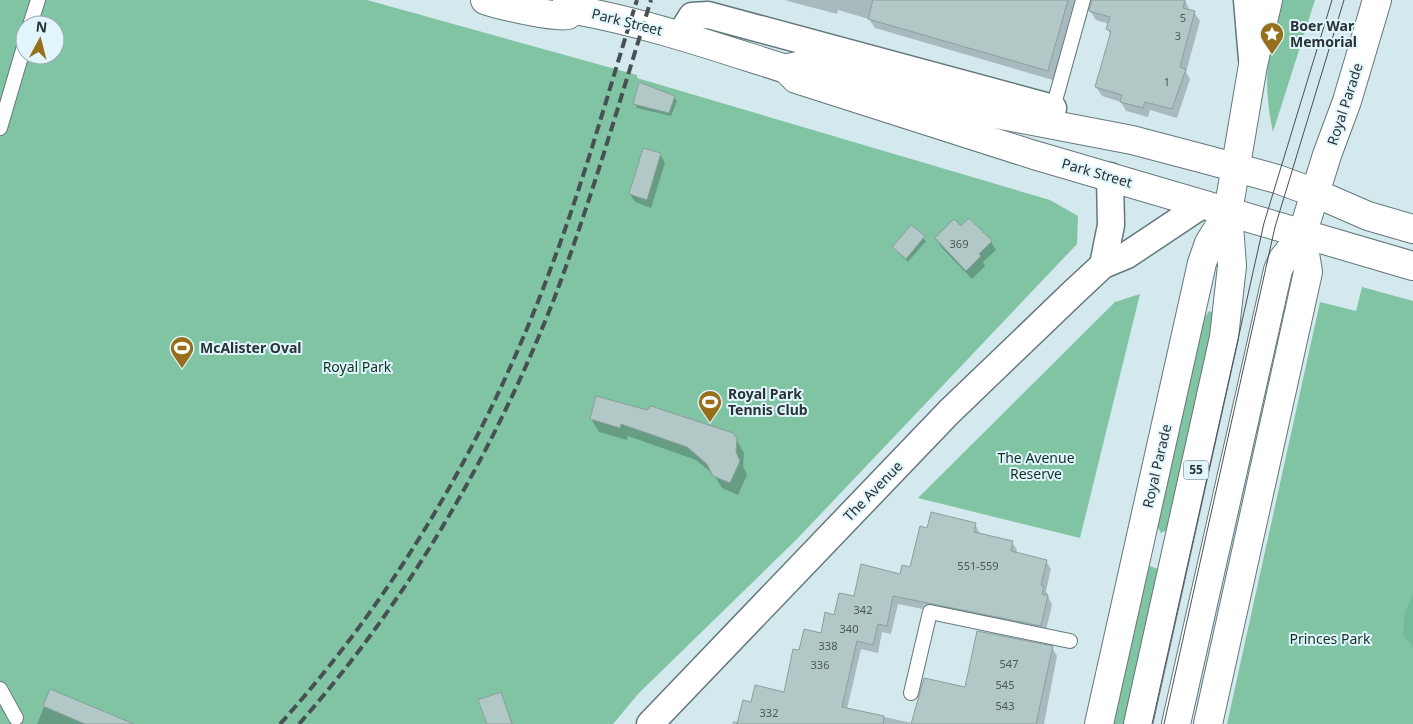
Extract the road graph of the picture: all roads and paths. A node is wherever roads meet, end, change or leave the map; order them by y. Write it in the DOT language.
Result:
graph roads {
  1 [pos="38,0"];
  2 [pos="485,0"];
  3 [pos="1083,0"];
  4 [pos="1247,0"];
  5 [pos="1268,0"];
  6 [pos="1377,0"];
  7 [pos="571,5"];
  8 [pos="605,8"];
  9 [pos="33,15"];
  10 [pos="680,35"];
  11 [pos="19,65"];
  12 [pos="1253,65"];
  13 [pos="786,69"];
  14 [pos="1051,116"];
  15 [pos="0,128"];
  16 [pos="1236,168"];
  17 [pos="1110,176"];
  18 [pos="1315,193"];
  19 [pos="1202,205"];
  20 [pos="1228,212"];
  21 [pos="1413,229"];
  22 [pos="1302,235"];
  23 [pos="1103,265"];
  24 [pos="1413,266"];
  25 [pos="1139,546"];
  26 [pos="1176,555"];
  27 [pos="1212,564"];
  28 [pos="1242,570"];
  29 [pos="1070,641"];
  30 [pos="0,689"];
  31 [pos="911,693"];
  32 [pos="16,718"];
  33 [pos="650,724"];
  34 [pos="1099,724"];
  35 [pos="1138,724"];
  36 [pos="1176,724"];
  37 [pos="1208,724"];
  1 -- 9 [label="lane"];
  2 -- 7 [label="main road, Park Street"];
  3 -- 14 [label="lane"];
  4 -- 12 [label="street, Royal Parade"];
  5 -- 12 [label="main road, Royal Parade / 55"];
  6 -- 18 [label="main road, Royal Parade"];
  7 -- 8 [label="main road, Park Street"];
  8 -- 10 [label="main road, Park Street"];
  10 -- 13 [label="main road, Park Street"];
  10 -- 14 [label="street, Park Street"];
  11 -- 15 [label="lane"];
  12 -- 16 [label="main road, Royal Parade / 55"];
  13 -- 14 [label="main road, Park Street"];
  13 -- 17 [label="main road, Park Street"];
  14 -- 16 [label="main road, Park Street"];
  16 -- 18 [label="main road, Park Street"];
  16 -- 20 [label="main road, Royal Parade / 55"];
  17 -- 19 [label="main road, Park Street"];
  17 -- 23 [label="street"];
  18 -- 21 [label="main road, Park Street"];
  18 -- 22 [label="main road, Royal Parade"];
  19 -- 20 [label="main road, Park Street"];
  19 -- 23 [label="street, The Avenue"];
  20 -- 22 [label="main road, Park Street"];
  20 -- 25 [label="main road, Royal Parade / 55"];
  20 -- 26 [label="main road, Royal Parade / 55"];
  22 -- 24 [label="main road, Park Street"];
  22 -- 27 [label="main road, Royal Parade"];
  22 -- 28 [label="main road, Royal Parade"];
  23 -- 33 [label="street, The Avenue"];
  25 -- 26 [label="main road"];
  25 -- 34 [label="main road, Royal Parade / 55"];
  26 -- 35 [label="main road, Royal Parade / 55"];
  27 -- 28 [label="main road"];
  27 -- 36 [label="main road, Royal Parade"];
  28 -- 37 [label="main road, Royal Parade"];
  29 -- 31 [label="lane"];
  30 -- 32 [label="lane"];
}
